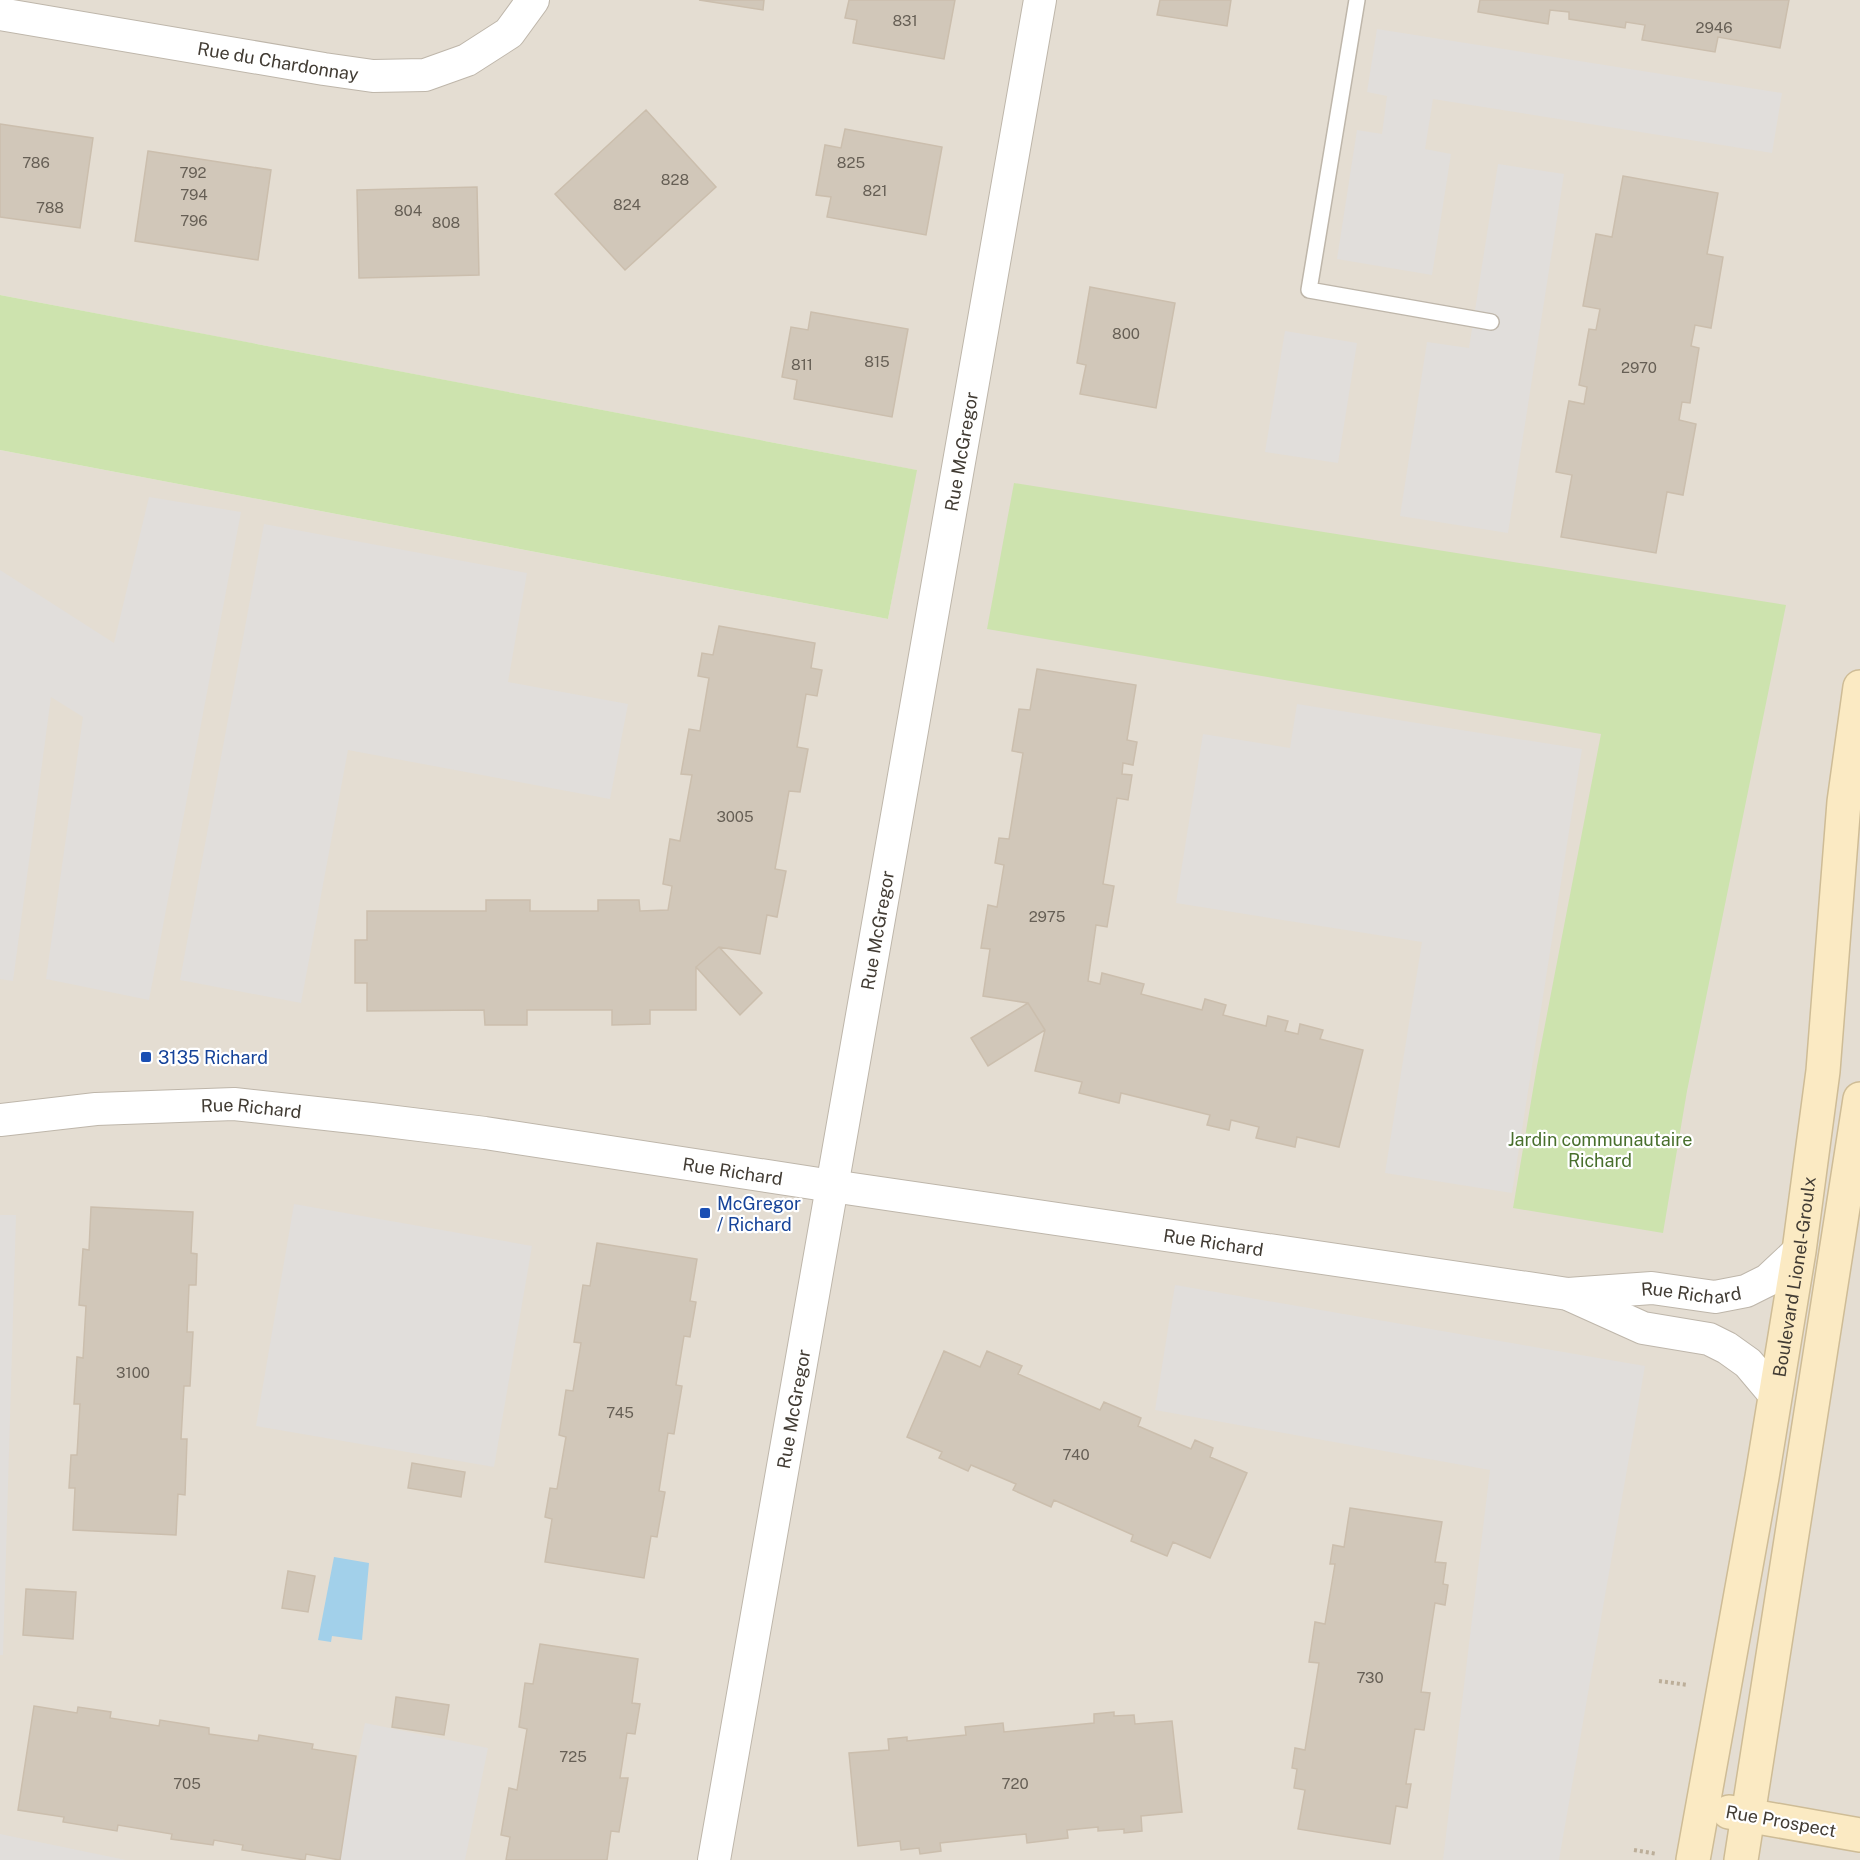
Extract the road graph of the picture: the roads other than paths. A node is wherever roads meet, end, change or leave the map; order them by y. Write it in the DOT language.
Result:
graph roads {
  1 [pos="533,0"];
  2 [pos="1040,0"];
  3 [pos="1357,0"];
  4 [pos="0,14"];
  5 [pos="1491,322"];
  6 [pos="1860,687"];
  7 [pos="1860,1099"];
  8 [pos="0,1120"];
  9 [pos="832,1186"];
  10 [pos="1799,1251"];
  11 [pos="1568,1294"];
  12 [pos="1775,1395"];
  13 [pos="1703,1808"];
  14 [pos="1749,1815"];
  15 [pos="1860,1835"];
  16 [pos="714,1860"];
  17 [pos="1693,1860"];
  18 [pos="1741,1860"];
  1 -- 4 [label="street, Rue du Chardonnay"];
  2 -- 9 [label="street, Rue McGregor"];
  3 -- 5 [label="lane"];
  6 -- 10 [label="main road, Boulevard Lionel-Groulx"];
  7 -- 14 [label="main road, Boulevard Lionel-Groulx"];
  8 -- 9 [label="street, Rue Richard"];
  9 -- 11 [label="street, Rue Richard"];
  9 -- 16 [label="street, Rue McGregor"];
  10 -- 11 [label="street, Rue Richard"];
  10 -- 12 [label="main road, Boulevard Lionel-Groulx"];
  11 -- 12 [label="street, Rue Richard"];
  12 -- 13 [label="main road, Boulevard Lionel-Groulx"];
  13 -- 14 [label="main road, Rue Prospect"];
  13 -- 17 [label="main road, Boulevard Lionel-Groulx"];
  14 -- 15 [label="main road, Rue Prospect"];
  14 -- 18 [label="main road, Boulevard Lionel-Groulx"];
}
